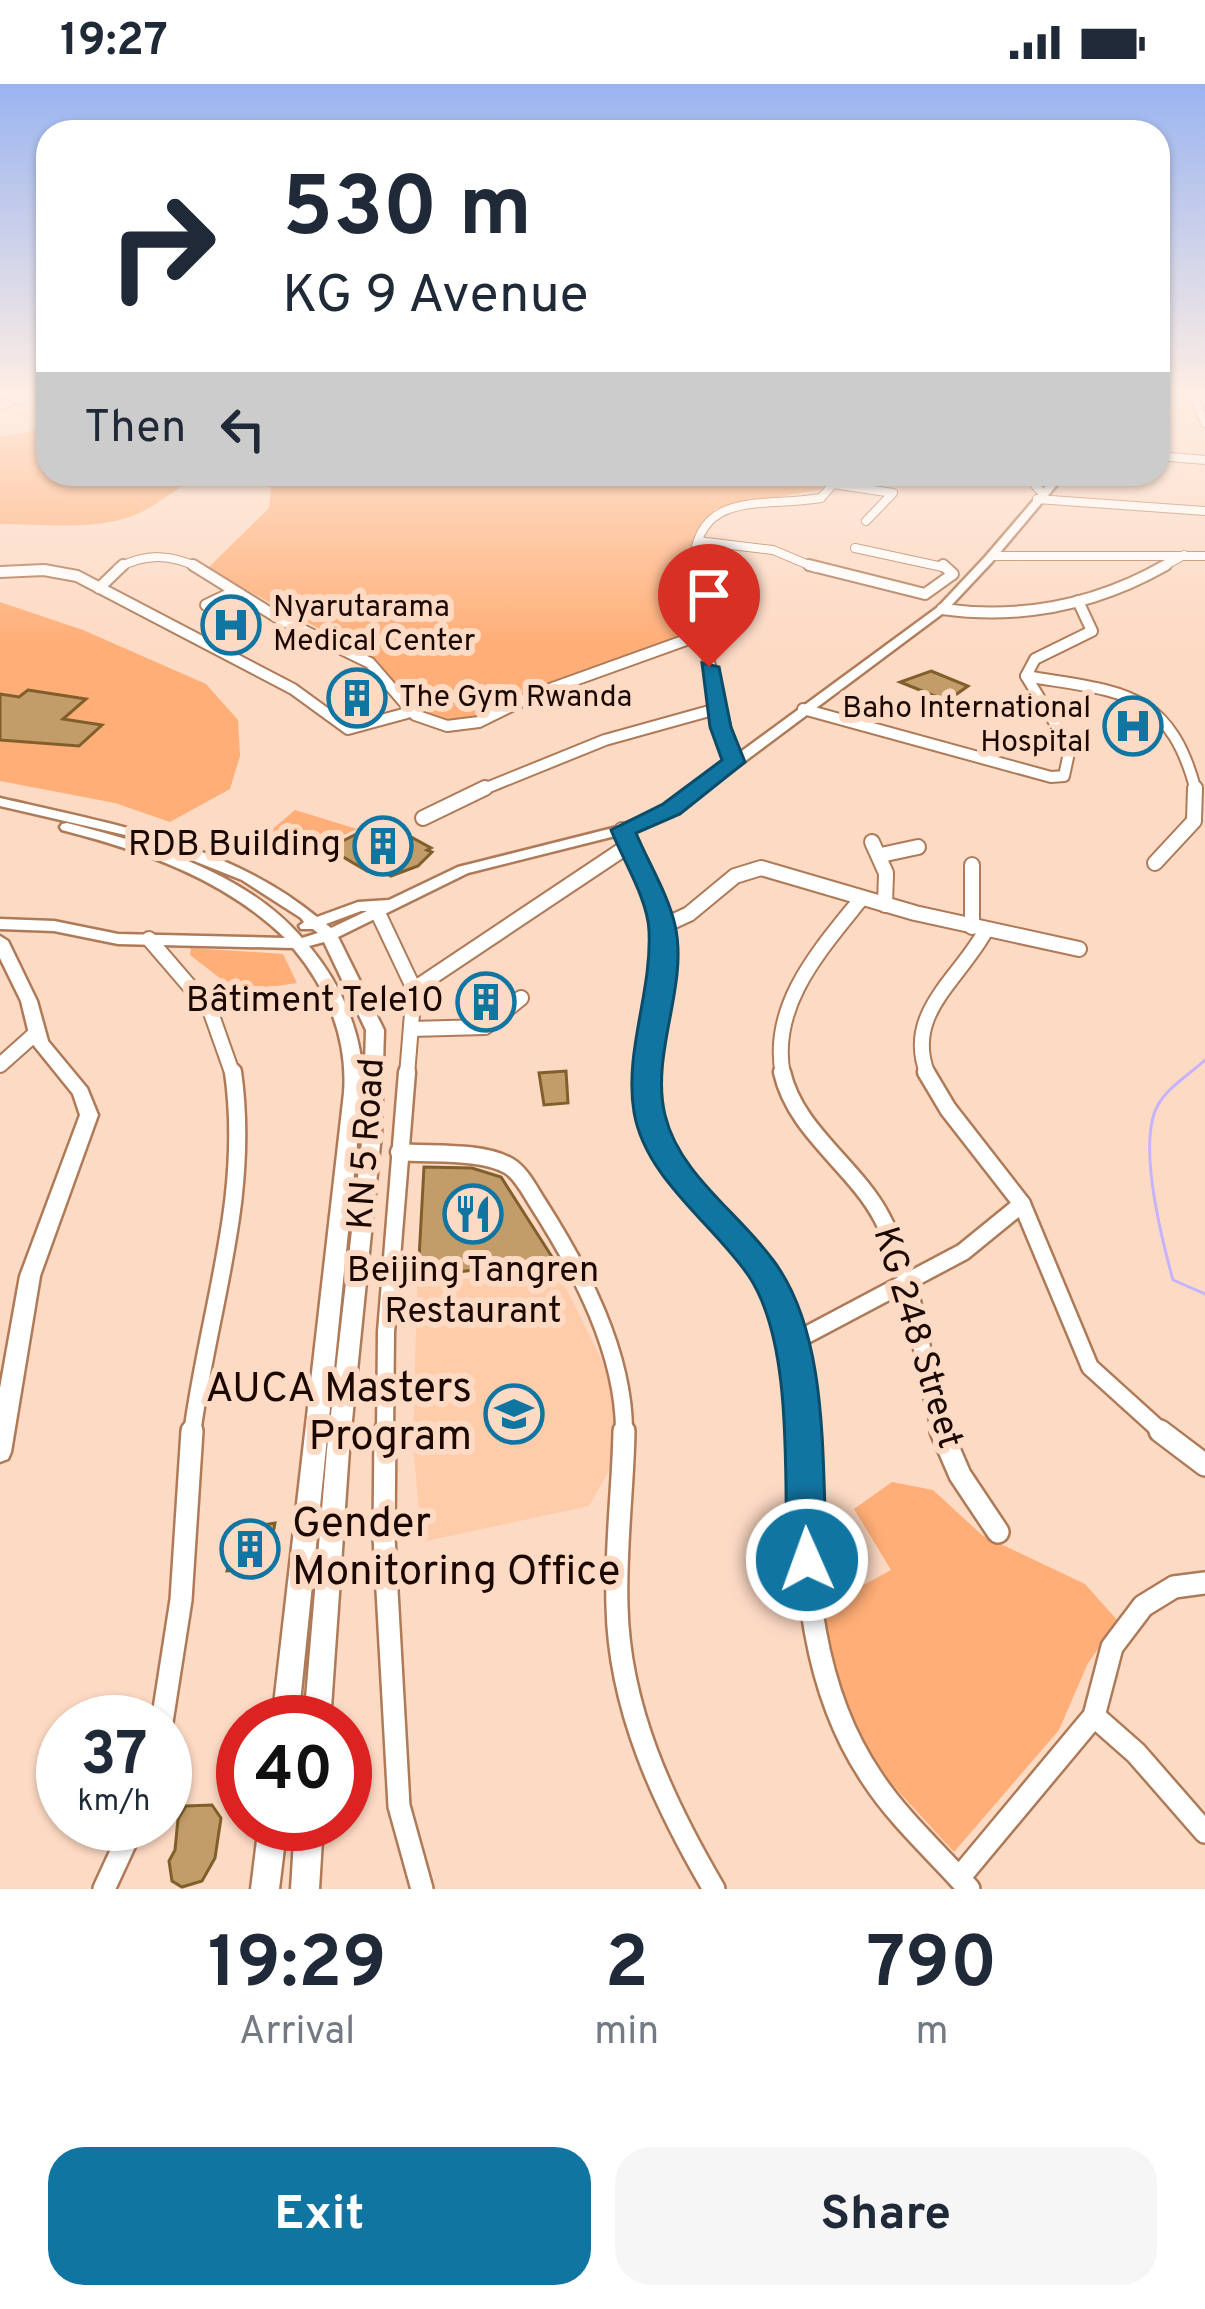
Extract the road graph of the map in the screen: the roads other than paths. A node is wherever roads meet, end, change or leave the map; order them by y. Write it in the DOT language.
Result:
graph roads {
  1 [pos="826,486"];
  2 [pos="862,486"];
  3 [pos="1033,486"];
  4 [pos="1050,486"];
  5 [pos="1040,496"];
  6 [pos="1205,511"];
  7 [pos="866,521"];
  8 [pos="698,541"];
  9 [pos="855,548"];
  10 [pos="1203,553"];
  11 [pos="1184,555"];
  12 [pos="993,556"];
  13 [pos="0,572"];
  14 [pos="94,585"];
  15 [pos="926,593"];
  16 [pos="227,595"];
  17 [pos="1078,601"];
  18 [pos="945,606"];
  19 [pos="221,611"];
  20 [pos="700,635"];
  21 [pos="1026,676"];
  22 [pos="720,708"];
  23 [pos="803,709"];
  24 [pos="407,713"];
  25 [pos="734,762"];
  26 [pos="0,802"];
  27 [pos="0,813"];
  28 [pos="423,818"];
  29 [pos="1190,826"];
  30 [pos="1205,832"];
  31 [pos="625,838"];
  32 [pos="872,842"];
  33 [pos="918,847"];
  34 [pos="881,855"];
  35 [pos="1155,863"];
  36 [pos="971,865"];
  37 [pos="862,899"];
  38 [pos="884,905"];
  39 [pos="385,908"];
  40 [pos="0,924"];
  41 [pos="663,926"];
  42 [pos="979,928"];
  43 [pos="304,934"];
  44 [pos="148,939"];
  45 [pos="0,941"];
  46 [pos="1079,949"];
  47 [pos="414,989"];
  48 [pos="521,998"];
  49 [pos="411,1028"];
  50 [pos="36,1034"];
  51 [pos="0,1065"];
  52 [pos="399,1152"];
  53 [pos="1022,1204"];
  54 [pos="396,1209"];
  55 [pos="364,1210"];
  56 [pos="908,1286"];
  57 [pos="795,1340"];
  58 [pos="0,1452"];
  59 [pos="1205,1465"];
  60 [pos="998,1532"];
  61 [pos="1205,1583"];
  62 [pos="167,1695"];
  63 [pos="288,1695"];
  64 [pos="319,1695"];
  65 [pos="1094,1716"];
  66 [pos="1205,1832"];
  67 [pos="122,1851"];
  68 [pos="270,1851"];
  69 [pos="307,1851"];
  70 [pos="964,1884"];
  71 [pos="104,1889"];
  72 [pos="266,1889"];
  73 [pos="305,1889"];
  74 [pos="422,1889"];
  75 [pos="714,1889"];
  1 -- 8 [label="street"];
  2 -- 7 [label="street"];
  3 -- 5 [label="street"];
  4 -- 5 [label="main road"];
  5 -- 6 [label="street"];
  5 -- 12 [label="main road"];
  8 -- 15 [label="street"];
  8 -- 20 [label="street"];
  9 -- 15 [label="street"];
  10 -- 11 [label="street"];
  11 -- 12 [label="street"];
  11 -- 17 [label="street"];
  12 -- 18 [label="main road"];
  13 -- 14 [label="street"];
  14 -- 24 [label="street"];
  14 -- 24 [label="street"];
  15 -- 18 [label="street"];
  16 -- 19 [label="street"];
  17 -- 18 [label="street"];
  17 -- 21 [label="street"];
  18 -- 23 [label="main road"];
  20 -- 22 [label="street"];
  20 -- 24 [label="street"];
  21 -- 23 [label="street"];
  21 -- 29 [label="street"];
  22 -- 25 [label="street"];
  22 -- 28 [label="street"];
  23 -- 25 [label="main road"];
  25 -- 31 [label="main road"];
  26 -- 43 [label="main road, KN 5 Road"];
  27 -- 43 [label="main road, KN 5 Road"];
  29 -- 30 [label="street"];
  29 -- 35 [label="street"];
  31 -- 39 [label="main road"];
  31 -- 41 [label="street"];
  31 -- 47 [label="street"];
  32 -- 34 [label="street"];
  33 -- 34 [label="street"];
  34 -- 38 [label="street"];
  36 -- 42 [label="street"];
  37 -- 38 [label="street"];
  37 -- 41 [label="street"];
  37 -- 56 [label="street, KG 248 Street"];
  38 -- 42 [label="street"];
  39 -- 43 [label="main road"];
  39 -- 47 [label="street"];
  40 -- 44 [label="main road"];
  41 -- 57 [label="street"];
  42 -- 46 [label="street"];
  42 -- 53 [label="street"];
  43 -- 44 [label="main road"];
  43 -- 55 [label="main road, KN 5 Road"];
  43 -- 63 [label="main road, KN 5 Road"];
  44 -- 62 [label="street"];
  45 -- 50 [label="main road"];
  47 -- 49 [label="street"];
  48 -- 49 [label="street"];
  49 -- 52 [label="street"];
  50 -- 51 [label="street"];
  50 -- 58 [label="main road"];
  52 -- 54 [label="street"];
  52 -- 75 [label="street"];
  53 -- 56 [label="street"];
  53 -- 59 [label="street"];
  54 -- 55 [label="street"];
  54 -- 74 [label="street"];
  55 -- 64 [label="main road, KN 5 Road"];
  56 -- 57 [label="street"];
  56 -- 60 [label="street, KG 248 Street"];
  57 -- 70 [label="street"];
  61 -- 65 [label="street"];
  65 -- 66 [label="street"];
  65 -- 70 [label="street"];
  67 -- 71 [label="street"];
  68 -- 72 [label="main road"];
  69 -- 73 [label="main road"];
}
